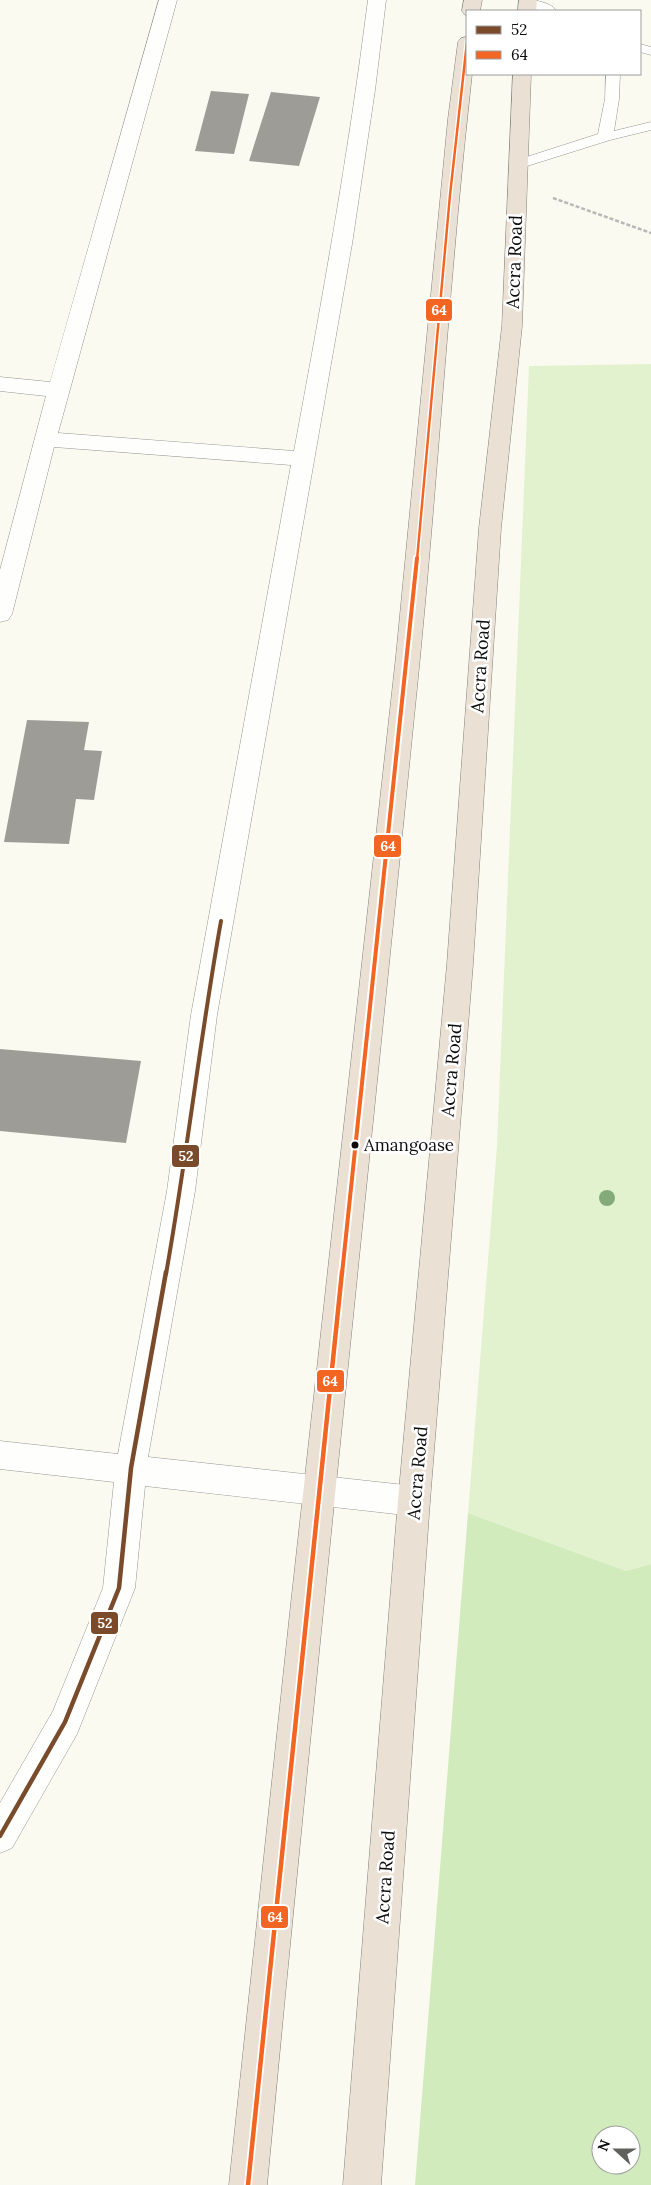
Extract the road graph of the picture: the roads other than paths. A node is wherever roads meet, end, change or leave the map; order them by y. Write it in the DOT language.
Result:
graph roads {
  1 [pos="168,0"];
  2 [pos="377,0"];
  3 [pos="528,4"];
  4 [pos="547,10"];
  5 [pos="466,50"];
  6 [pos="522,75"];
  7 [pos="612,75"];
  8 [pos="651,126"];
  9 [pos="605,137"];
  10 [pos="518,175"];
  11 [pos="0,384"];
  12 [pos="58,390"];
  13 [pos="46,440"];
  14 [pos="303,459"];
  15 [pos="0,614"];
  16 [pos="0,1455"];
  17 [pos="131,1468"];
  18 [pos="319,1492"];
  19 [pos="414,1501"];
  20 [pos="0,1836"];
  21 [pos="248,2185"];
  22 [pos="362,2185"];
  1 -- 12 [label="street"];
  2 -- 14 [label="street"];
  3 -- 4 [label="lane"];
  5 -- 18 [label="highway"];
  6 -- 10 [label="highway, Accra Road"];
  7 -- 9 [label="lane"];
  8 -- 9 [label="lane"];
  9 -- 10 [label="lane"];
  10 -- 19 [label="highway, Accra Road"];
  11 -- 12 [label="street"];
  12 -- 13 [label="street"];
  13 -- 14 [label="street"];
  13 -- 15 [label="street"];
  14 -- 17 [label="street"];
  16 -- 17 [label="street"];
  17 -- 18 [label="street"];
  17 -- 20 [label="street"];
  18 -- 19 [label="street"];
  18 -- 21 [label="highway"];
  19 -- 22 [label="highway, Accra Road"];
}
